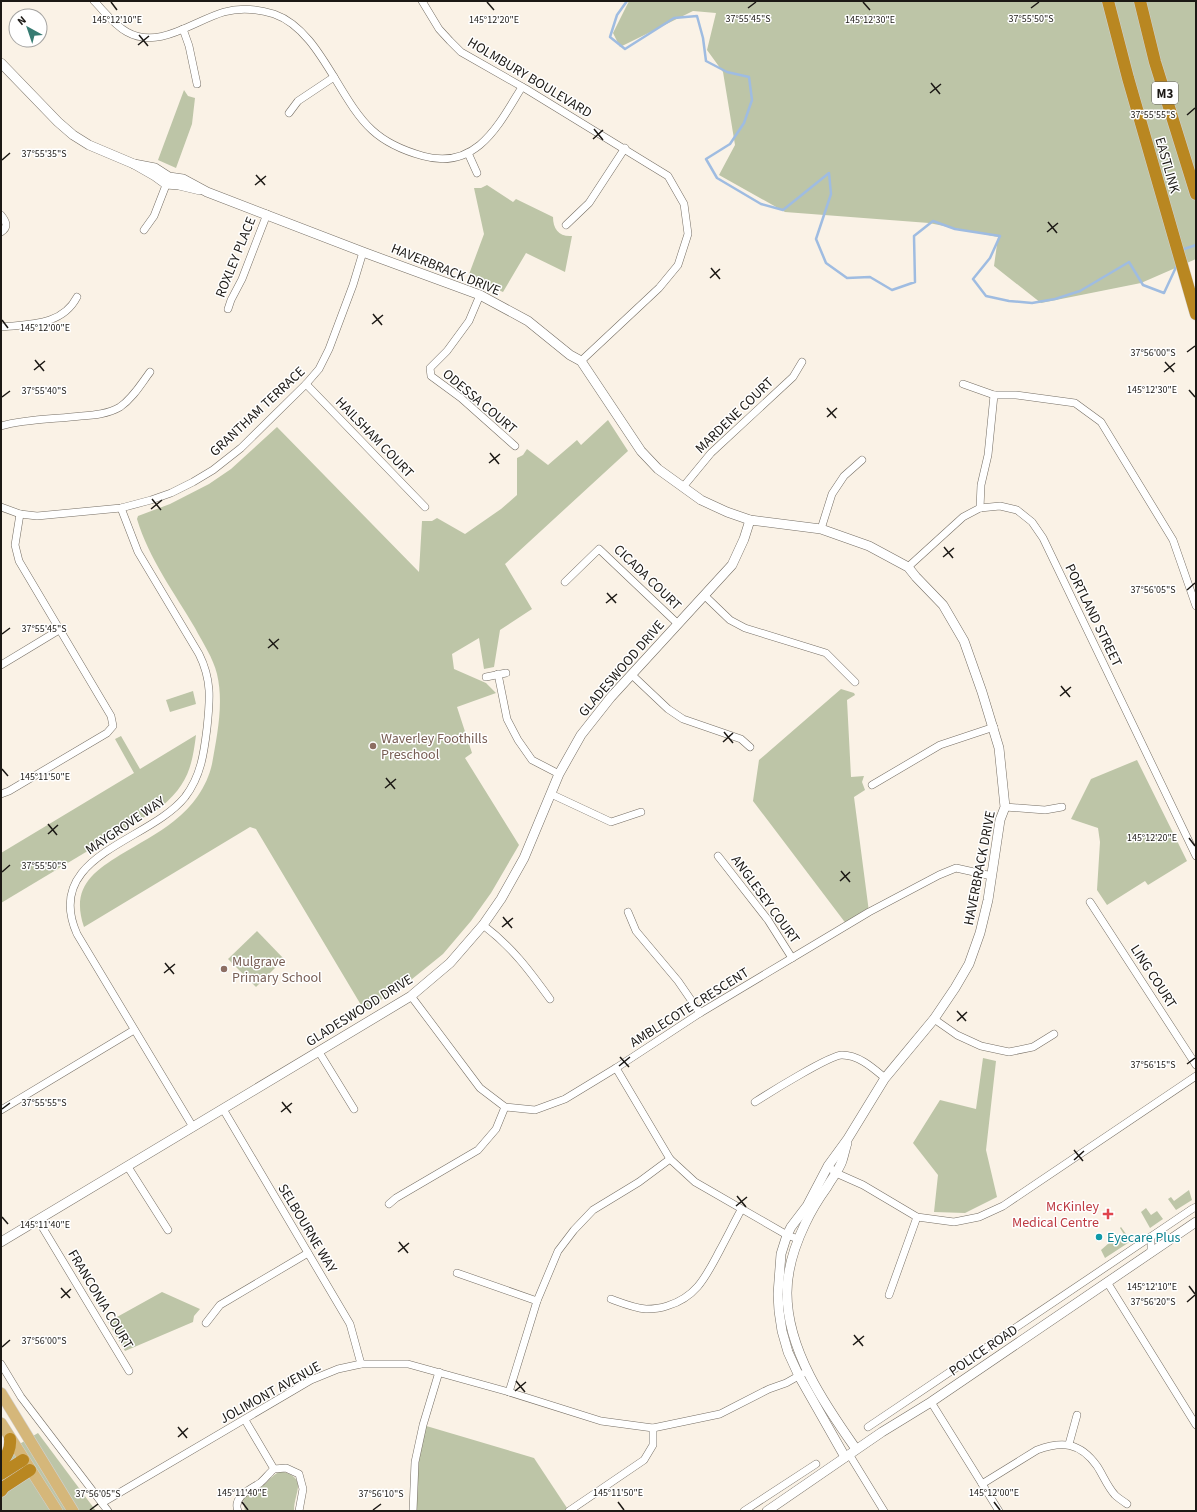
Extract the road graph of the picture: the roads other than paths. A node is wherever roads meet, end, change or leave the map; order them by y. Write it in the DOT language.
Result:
graph roads {
  1 [pos="94,1"];
  2 [pos="422,1"];
  3 [pos="1108,1"];
  4 [pos="1140,1"];
  5 [pos="182,29"];
  6 [pos="1,63"];
  7 [pos="334,77"];
  8 [pos="197,84"];
  9 [pos="522,87"];
  10 [pos="289,112"];
  11 [pos="625,148"];
  12 [pos="468,153"];
  13 [pos="478,174"];
  14 [pos="167,181"];
  15 [pos="1194,189"];
  16 [pos="266,214"];
  17 [pos="1,215"];
  18 [pos="566,225"];
  19 [pos="144,230"];
  20 [pos="1,232"];
  21 [pos="364,252"];
  22 [pos="480,295"];
  23 [pos="77,297"];
  24 [pos="228,309"];
  25 [pos="1196,314"];
  26 [pos="1,327"];
  27 [pos="581,361"];
  28 [pos="802,362"];
  29 [pos="150,372"];
  30 [pos="306,384"];
  31 [pos="963,384"];
  32 [pos="994,395"];
  33 [pos="1,426"];
  34 [pos="515,446"];
  35 [pos="862,460"];
  36 [pos="683,488"];
  37 [pos="1,507"];
  38 [pos="425,507"];
  39 [pos="124,508"];
  40 [pos="980,508"];
  41 [pos="20,514"];
  42 [pos="750,520"];
  43 [pos="821,529"];
  44 [pos="908,567"];
  45 [pos="565,582"];
  46 [pos="705,596"];
  47 [pos="1196,606"];
  48 [pos="678,624"];
  49 [pos="59,630"];
  50 [pos="1,665"];
  51 [pos="506,673"];
  52 [pos="498,674"];
  53 [pos="632,675"];
  54 [pos="486,677"];
  55 [pos="855,682"];
  56 [pos="994,727"];
  57 [pos="750,747"];
  58 [pos="559,774"];
  59 [pos="872,785"];
  60 [pos="1,794"];
  61 [pos="550,794"];
  62 [pos="1005,807"];
  63 [pos="1062,807"];
  64 [pos="641,812"];
  65 [pos="718,856"];
  66 [pos="1196,856"];
  67 [pos="992,876"];
  68 [pos="1090,902"];
  69 [pos="628,912"];
  70 [pos="483,925"];
  71 [pos="792,958"];
  72 [pos="411,996"];
  73 [pos="550,999"];
  74 [pos="700,1014"];
  75 [pos="934,1019"];
  76 [pos="134,1030"];
  77 [pos="1054,1034"];
  78 [pos="319,1052"];
  79 [pos="1196,1065"];
  80 [pos="616,1068"];
  81 [pos="1196,1076"];
  82 [pos="885,1078"];
  83 [pos="755,1102"];
  84 [pos="505,1107"];
  85 [pos="223,1109"];
  86 [pos="354,1109"];
  87 [pos="1,1110"];
  88 [pos="193,1128"];
  89 [pos="847,1140"];
  90 [pos="670,1160"];
  91 [pos="828,1166"];
  92 [pos="128,1167"];
  93 [pos="836,1172"];
  94 [pos="389,1204"];
  95 [pos="1196,1207"];
  96 [pos="741,1210"];
  97 [pos="917,1217"];
  98 [pos="38,1220"];
  99 [pos="1196,1222"];
  100 [pos="168,1230"];
  101 [pos="787,1235"];
  102 [pos="1151,1236"];
  103 [pos="798,1239"];
  104 [pos="1,1242"];
  105 [pos="308,1253"];
  106 [pos="1151,1253"];
  107 [pos="457,1273"];
  108 [pos="1107,1282"];
  109 [pos="890,1295"];
  110 [pos="611,1299"];
  111 [pos="537,1301"];
  112 [pos="206,1323"];
  113 [pos="966,1362"];
  114 [pos="1,1364"];
  115 [pos="361,1364"];
  116 [pos="129,1371"];
  117 [pos="808,1371"];
  118 [pos="439,1372"];
  119 [pos="973,1373"];
  120 [pos="799,1376"];
  121 [pos="509,1392"];
  122 [pos="1,1393"];
  123 [pos="932,1402"];
  124 [pos="1076,1415"];
  125 [pos="245,1420"];
  126 [pos="1,1423"];
  127 [pos="1196,1425"];
  128 [pos="868,1427"];
  129 [pos="653,1428"];
  130 [pos="10,1439"];
  131 [pos="1069,1444"];
  132 [pos="36,1451"];
  133 [pos="850,1453"];
  134 [pos="23,1460"];
  135 [pos="43,1462"];
  136 [pos="1,1464"];
  137 [pos="816,1464"];
  138 [pos="274,1469"];
  139 [pos="30,1470"];
  140 [pos="1,1474"];
  141 [pos="982,1484"];
  142 [pos="777,1489"];
  143 [pos="1,1491"];
  144 [pos="784,1500"];
  145 [pos="102,1503"];
  146 [pos="1127,1504"];
  147 [pos="56,1511"];
  148 [pos="73,1511"];
  149 [pos="108,1511"];
  150 [pos="238,1511"];
  151 [pos="299,1511"];
  152 [pos="413,1511"];
  153 [pos="569,1511"];
  154 [pos="744,1511"];
  155 [pos="766,1511"];
  156 [pos="773,1511"];
  157 [pos="884,1511"];
  158 [pos="999,1511"];
  1 -- 5 [label="street"];
  2 -- 9 [label="street, HOLMBURY BOULEVARD"];
  3 -- 25 [label="highway, EASTLINK / M3"];
  4 -- 15 [label="highway, EASTLINK / M3"];
  5 -- 7 [label="street"];
  5 -- 8 [label="street"];
  6 -- 14 [label="street, HAVERBRACK DRIVE"];
  7 -- 10 [label="street"];
  7 -- 12 [label="street"];
  9 -- 11 [label="street, HOLMBURY BOULEVARD"];
  9 -- 12 [label="street"];
  11 -- 18 [label="street"];
  11 -- 27 [label="street, HOLMBURY BOULEVARD"];
  12 -- 13 [label="street"];
  14 -- 16 [label="street, HAVERBRACK DRIVE"];
  14 -- 19 [label="street"];
  16 -- 21 [label="street, HAVERBRACK DRIVE"];
  16 -- 24 [label="street, ROXLEY PLACE"];
  17 -- 20 [label="street"];
  21 -- 22 [label="street, HAVERBRACK DRIVE"];
  21 -- 30 [label="street, GRANTHAM TERRACE"];
  22 -- 27 [label="street, HAVERBRACK DRIVE"];
  22 -- 34 [label="street, ODESSA COURT"];
  23 -- 26 [label="street"];
  27 -- 36 [label="street, HAVERBRACK DRIVE"];
  28 -- 36 [label="street, MARDENE COURT"];
  29 -- 33 [label="street"];
  30 -- 38 [label="street, HAILSHAM COURT"];
  30 -- 39 [label="street, GRANTHAM TERRACE"];
  31 -- 32 [label="street"];
  32 -- 40 [label="street"];
  32 -- 47 [label="street"];
  35 -- 43 [label="street"];
  36 -- 42 [label="street, HAVERBRACK DRIVE"];
  37 -- 41 [label="street, GRANTHAM TERRACE"];
  39 -- 41 [label="street, GRANTHAM TERRACE"];
  39 -- 76 [label="street, MAYGROVE WAY"];
  40 -- 44 [label="street, PORTLAND STREET"];
  40 -- 66 [label="street, PORTLAND STREET"];
  41 -- 49 [label="street"];
  42 -- 43 [label="street, HAVERBRACK DRIVE"];
  42 -- 46 [label="street, GLADESWOOD DRIVE"];
  43 -- 44 [label="street, HAVERBRACK DRIVE"];
  44 -- 56 [label="street, HAVERBRACK DRIVE"];
  45 -- 48 [label="street, CICADA COURT"];
  46 -- 48 [label="street, GLADESWOOD DRIVE"];
  46 -- 55 [label="street"];
  48 -- 53 [label="street, GLADESWOOD DRIVE"];
  49 -- 50 [label="street"];
  49 -- 60 [label="street"];
  51 -- 52 [label="street"];
  52 -- 54 [label="street"];
  52 -- 58 [label="street"];
  53 -- 57 [label="street"];
  53 -- 58 [label="street, GLADESWOOD DRIVE"];
  56 -- 59 [label="street"];
  56 -- 62 [label="street, HAVERBRACK DRIVE"];
  58 -- 61 [label="street, GLADESWOOD DRIVE"];
  61 -- 64 [label="street"];
  61 -- 70 [label="street, GLADESWOOD DRIVE"];
  62 -- 63 [label="street"];
  62 -- 67 [label="street, HAVERBRACK DRIVE"];
  65 -- 71 [label="street, ANGLESEY COURT"];
  67 -- 71 [label="street, AMBLECOTE CRESCENT"];
  67 -- 75 [label="street, HAVERBRACK DRIVE"];
  68 -- 79 [label="street, LING COURT"];
  69 -- 74 [label="street"];
  70 -- 72 [label="street, GLADESWOOD DRIVE"];
  70 -- 73 [label="street"];
  71 -- 74 [label="street, AMBLECOTE CRESCENT"];
  72 -- 78 [label="street, GLADESWOOD DRIVE"];
  72 -- 84 [label="street"];
  74 -- 80 [label="street, AMBLECOTE CRESCENT"];
  75 -- 77 [label="street"];
  75 -- 82 [label="street, HAVERBRACK DRIVE"];
  76 -- 87 [label="street"];
  76 -- 88 [label="street, MAYGROVE WAY"];
  78 -- 85 [label="street, GLADESWOOD DRIVE"];
  78 -- 86 [label="street"];
  80 -- 84 [label="street, AMBLECOTE CRESCENT"];
  80 -- 90 [label="street"];
  81 -- 97 [label="street"];
  82 -- 83 [label="street"];
  82 -- 89 [label="street, HAVERBRACK DRIVE"];
  84 -- 94 [label="street"];
  85 -- 88 [label="street, GLADESWOOD DRIVE"];
  85 -- 105 [label="street, SELBOURNE WAY"];
  88 -- 92 [label="street, GLADESWOOD DRIVE"];
  89 -- 91 [label="street, HAVERBRACK DRIVE"];
  89 -- 93 [label="street, HAVERBRACK DRIVE"];
  90 -- 96 [label="street"];
  90 -- 111 [label="street"];
  91 -- 93 [label="street"];
  91 -- 101 [label="street, HAVERBRACK DRIVE"];
  92 -- 98 [label="street, GLADESWOOD DRIVE"];
  92 -- 100 [label="street"];
  93 -- 97 [label="street"];
  93 -- 103 [label="street, HAVERBRACK DRIVE"];
  95 -- 102 [label="street"];
  96 -- 101 [label="street"];
  96 -- 110 [label="street"];
  97 -- 109 [label="street"];
  98 -- 104 [label="street, GLADESWOOD DRIVE"];
  98 -- 116 [label="street, FRANCONIA COURT"];
  99 -- 106 [label="street, POLICE ROAD"];
  101 -- 103 [label="street"];
  101 -- 120 [label="street, HAVERBRACK DRIVE"];
  102 -- 106 [label="street"];
  102 -- 113 [label="street"];
  103 -- 117 [label="street, HAVERBRACK DRIVE"];
  105 -- 112 [label="street"];
  105 -- 115 [label="street, SELBOURNE WAY"];
  106 -- 108 [label="street, POLICE ROAD"];
  107 -- 111 [label="street"];
  108 -- 119 [label="street, POLICE ROAD"];
  108 -- 127 [label="street"];
  111 -- 121 [label="street"];
  113 -- 119 [label="street"];
  113 -- 128 [label="street"];
  114 -- 145 [label="street"];
  115 -- 118 [label="street, JOLIMONT AVENUE"];
  115 -- 125 [label="street, JOLIMONT AVENUE"];
  117 -- 120 [label="street, JOLIMONT AVENUE"];
  117 -- 133 [label="street, HAVERBRACK DRIVE"];
  118 -- 121 [label="street, JOLIMONT AVENUE"];
  118 -- 152 [label="street"];
  119 -- 123 [label="street, POLICE ROAD"];
  120 -- 129 [label="street, JOLIMONT AVENUE"];
  120 -- 133 [label="street, HAVERBRACK DRIVE"];
  121 -- 129 [label="street, JOLIMONT AVENUE"];
  122 -- 132 [label="main road"];
  123 -- 133 [label="street, POLICE ROAD"];
  123 -- 141 [label="street"];
  124 -- 131 [label="street"];
  125 -- 138 [label="street"];
  125 -- 145 [label="street, JOLIMONT AVENUE"];
  126 -- 130 [label="main road"];
  129 -- 153 [label="street"];
  130 -- 134 [label="main road"];
  130 -- 136 [label="highway"];
  131 -- 141 [label="street"];
  131 -- 146 [label="street"];
  132 -- 134 [label="main road"];
  132 -- 135 [label="main road"];
  133 -- 144 [label="street, POLICE ROAD"];
  133 -- 157 [label="street"];
  134 -- 139 [label="main road"];
  134 -- 140 [label="highway"];
  135 -- 139 [label="main road"];
  135 -- 148 [label="main road"];
  137 -- 142 [label="street"];
  138 -- 150 [label="street"];
  138 -- 151 [label="street"];
  139 -- 143 [label="highway"];
  139 -- 147 [label="main road"];
  141 -- 158 [label="street"];
  142 -- 144 [label="street"];
  142 -- 154 [label="street"];
  144 -- 155 [label="street, POLICE ROAD"];
  144 -- 156 [label="street, POLICE ROAD"];
  145 -- 149 [label="street"];
}
